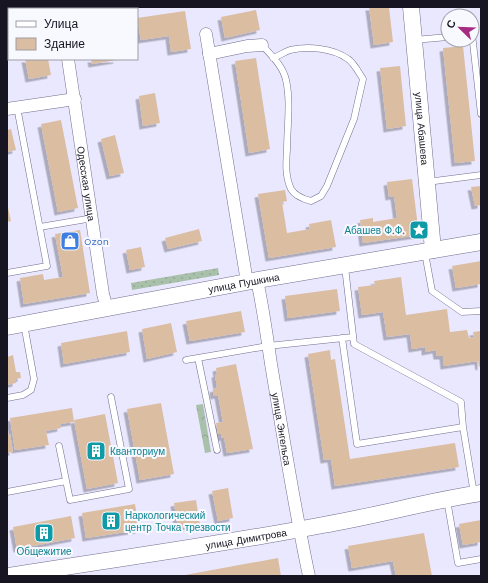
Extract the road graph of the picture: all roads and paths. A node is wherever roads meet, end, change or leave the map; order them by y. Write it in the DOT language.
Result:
graph roads {
  1 [pos="411,7"];
  2 [pos="206,34"];
  3 [pos="440,38"];
  4 [pos="414,40"];
  5 [pos="262,45"];
  6 [pos="474,48"];
  7 [pos="209,54"];
  8 [pos="273,58"];
  9 [pos="68,60"];
  10 [pos="75,99"];
  11 [pos="12,108"];
  12 [pos="481,114"];
  13 [pos="481,175"];
  14 [pos="427,182"];
  15 [pos="87,219"];
  16 [pos="40,227"];
  17 [pos="481,242"];
  18 [pos="429,250"];
  19 [pos="345,265"];
  20 [pos="7,273"];
  21 [pos="252,281"];
  22 [pos="107,309"];
  23 [pos="481,311"];
  24 [pos="24,324"];
  25 [pos="7,327"];
  26 [pos="353,337"];
  27 [pos="342,338"];
  28 [pos="268,346"];
  29 [pos="198,358"];
  30 [pos="186,360"];
  31 [pos="111,397"];
  32 [pos="7,398"];
  33 [pos="463,427"];
  34 [pos="59,446"];
  35 [pos="217,450"];
  36 [pos="66,481"];
  37 [pos="7,492"];
  38 [pos="477,493"];
  39 [pos="446,499"];
  40 [pos="299,530"];
  41 [pos="481,558"];
  42 [pos="8,576"];
  43 [pos="309,576"];
  1 -- 4 [label="main road, улица Абашева"];
  2 -- 7 [label="street, улица Энгельса"];
  3 -- 4 [label="lane"];
  4 -- 14 [label="main road, улица Абашева"];
  5 -- 7 [label="street"];
  5 -- 8 [label="lane"];
  6 -- 12 [label="lane"];
  7 -- 21 [label="street, улица Энгельса"];
  8 -- 8 [label="lane"];
  9 -- 10 [label="street, Одесская улица"];
  10 -- 11 [label="street"];
  10 -- 22 [label="street, Одесская улица"];
  11 -- 16 [label="lane"];
  13 -- 14 [label="lane"];
  14 -- 18 [label="main road, улица Абашева"];
  15 -- 16 [label="lane"];
  16 -- 20 [label="lane"];
  17 -- 18 [label="main road, улица Пушкина"];
  18 -- 19 [label="main road, улица Пушкина"];
  18 -- 23 [label="lane"];
  19 -- 21 [label="main road, улица Пушкина"];
  19 -- 26 [label="lane"];
  21 -- 22 [label="main road, улица Пушкина"];
  21 -- 28 [label="street, улица Энгельса"];
  22 -- 24 [label="main road, улица Пушкина"];
  24 -- 25 [label="main road, улица Пушкина"];
  24 -- 32 [label="lane"];
  26 -- 27 [label="lane"];
  26 -- 33 [label="lane"];
  27 -- 28 [label="lane"];
  27 -- 33 [label="lane"];
  28 -- 29 [label="lane"];
  28 -- 40 [label="street, улица Энгельса"];
  29 -- 30 [label="lane"];
  29 -- 35 [label="lane"];
  31 -- 36 [label="lane"];
  33 -- 38 [label="lane"];
  34 -- 36 [label="lane"];
  36 -- 37 [label="lane"];
  38 -- 39 [label="main road, улица Димитрова"];
  39 -- 40 [label="main road, улица Димитрова"];
  39 -- 41 [label="lane"];
  40 -- 42 [label="main road, улица Димитрова"];
  40 -- 43 [label="street, улица Энгельса"];
}
